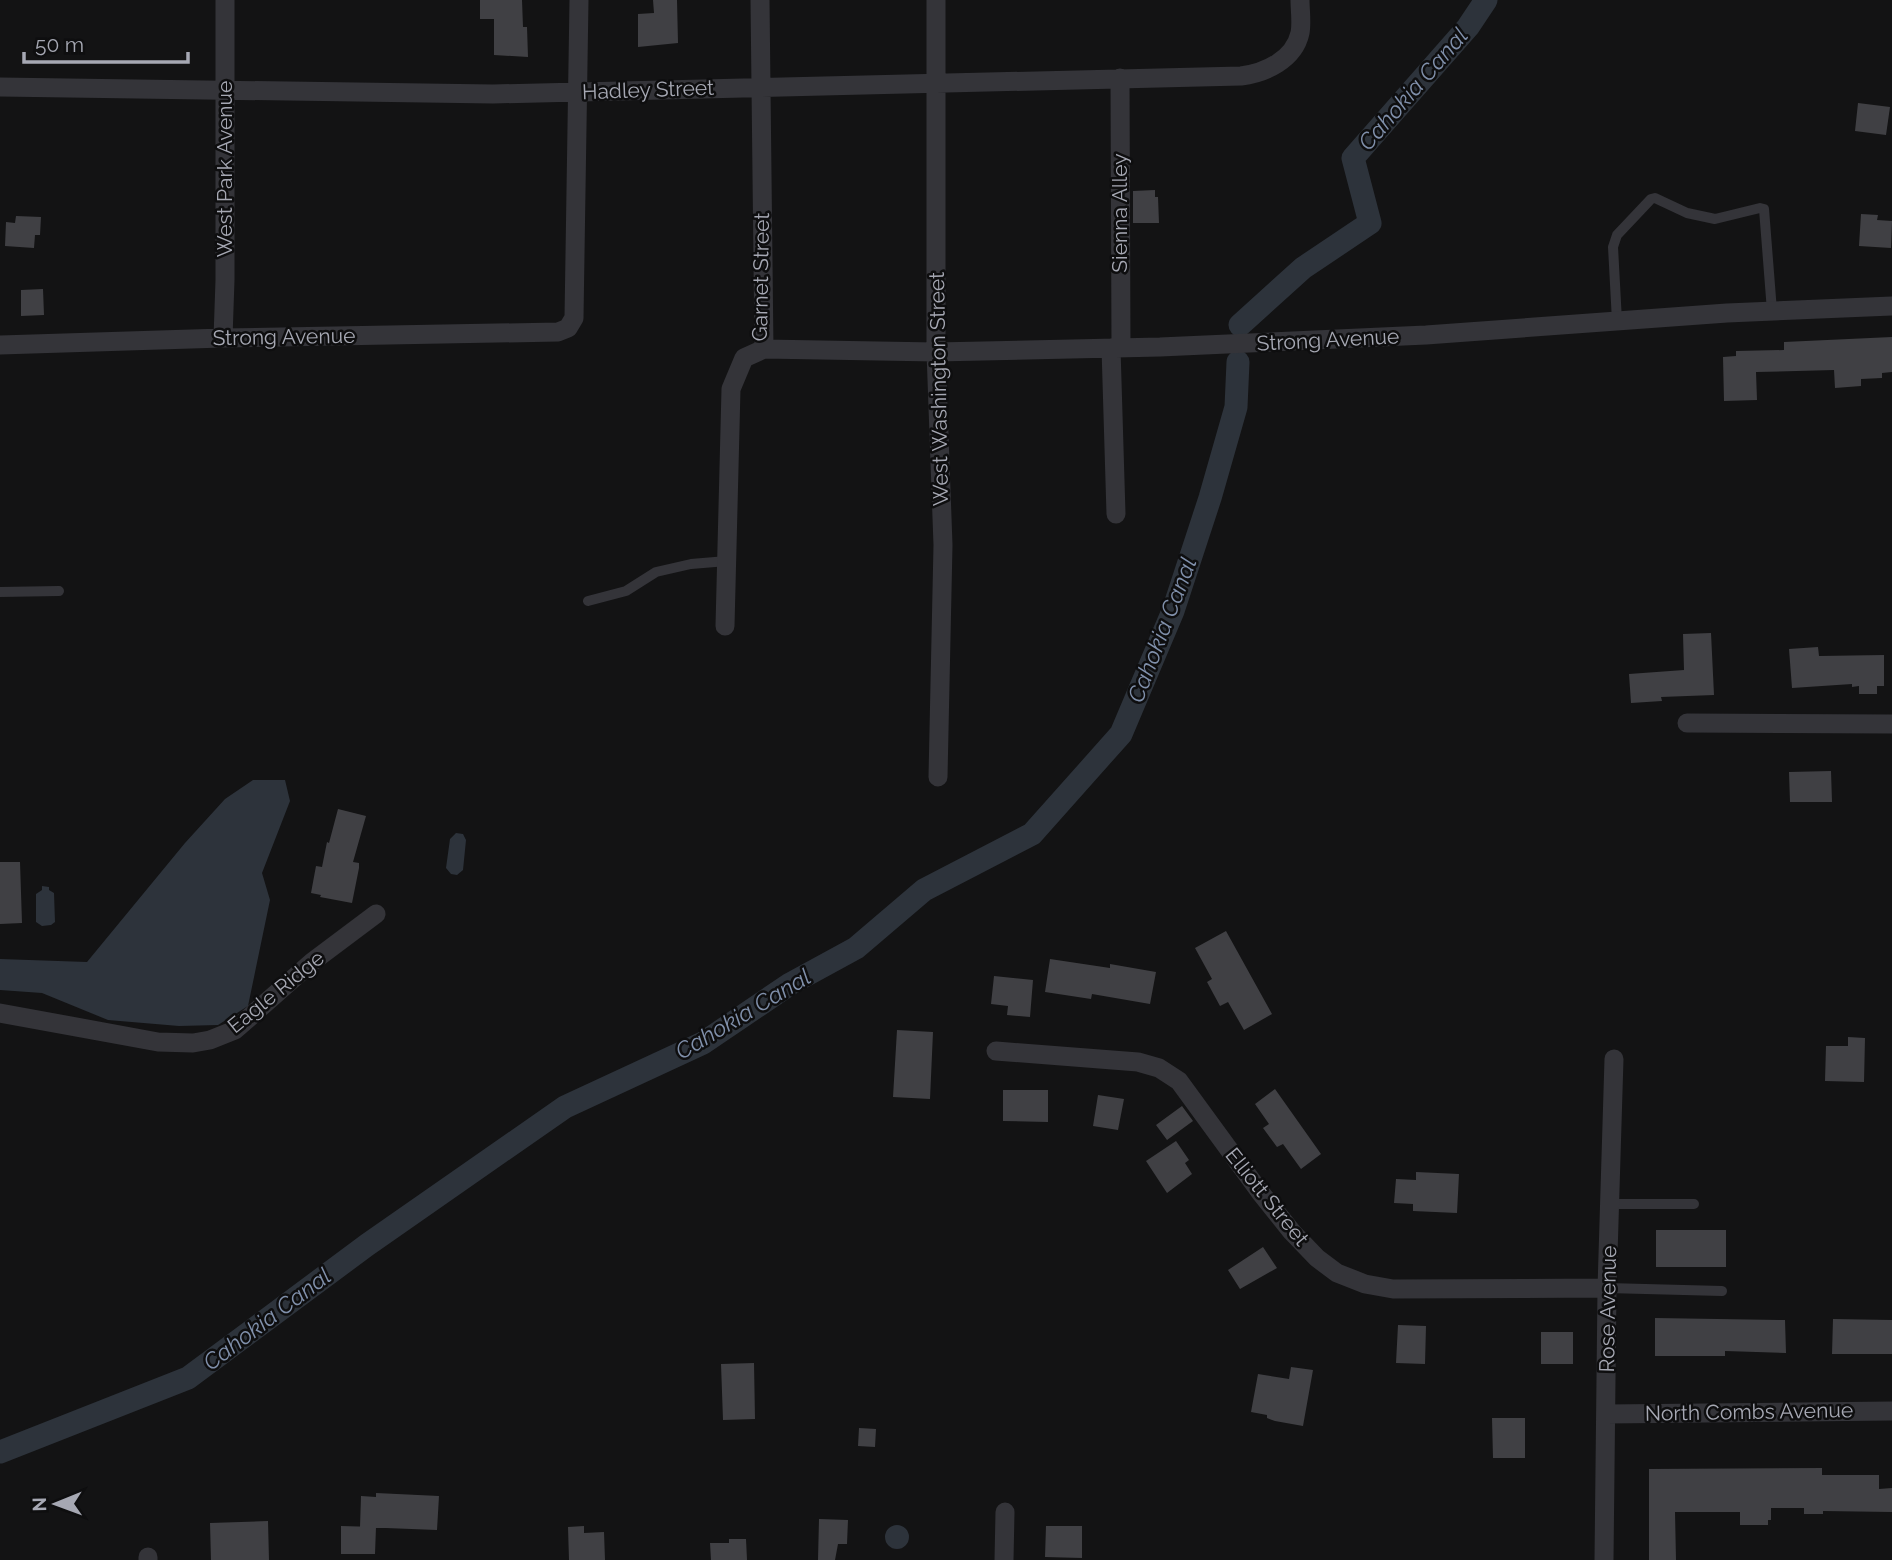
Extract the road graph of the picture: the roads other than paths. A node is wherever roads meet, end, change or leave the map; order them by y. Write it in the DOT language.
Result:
graph roads {
  1 [pos="225,0"];
  2 [pos="579,0"];
  3 [pos="760,0"];
  4 [pos="936,0"];
  5 [pos="1300,0"];
  6 [pos="1120,78"];
  7 [pos="937,82"];
  8 [pos="0,87"];
  9 [pos="760,87"];
  10 [pos="225,90"];
  11 [pos="578,92"];
  12 [pos="1892,306"];
  13 [pos="1772,311"];
  14 [pos="1617,321"];
  15 [pos="223,338"];
  16 [pos="0,345"];
  17 [pos="764,348"];
  18 [pos="1116,348"];
  19 [pos="936,352"];
  20 [pos="1116,514"];
  21 [pos="727,561"];
  22 [pos="59,590"];
  23 [pos="0,592"];
  24 [pos="588,601"];
  25 [pos="725,626"];
  26 [pos="1687,723"];
  27 [pos="1892,724"];
  28 [pos="938,777"];
  29 [pos="376,914"];
  30 [pos="0,1013"];
  31 [pos="996,1051"];
  32 [pos="1614,1059"];
  33 [pos="1610,1203"];
  34 [pos="1694,1203"];
  35 [pos="1607,1288"];
  36 [pos="1722,1291"];
  37 [pos="1892,1410"];
  38 [pos="1606,1414"];
  39 [pos="1005,1512"];
  40 [pos="1004,1560"];
  41 [pos="1604,1560"];
  1 -- 10 [label="street, West Park Avenue"];
  2 -- 11 [label="street"];
  3 -- 9 [label="street, Garnet Street"];
  4 -- 7 [label="street, West Washington Street"];
  5 -- 6 [label="street, Hadley Street"];
  6 -- 7 [label="street, Hadley Street"];
  6 -- 18 [label="street, Sienna Alley"];
  7 -- 9 [label="street, Hadley Street"];
  7 -- 19 [label="street, West Washington Street"];
  8 -- 10 [label="street, Hadley Street"];
  9 -- 11 [label="street, Hadley Street"];
  9 -- 17 [label="street, Garnet Street"];
  10 -- 11 [label="street, Hadley Street"];
  10 -- 15 [label="street, West Park Avenue"];
  11 -- 15 [label="street, Strong Avenue"];
  12 -- 13 [label="street, Strong Avenue"];
  13 -- 14 [label="street, Strong Avenue"];
  13 -- 14 [label="lane"];
  14 -- 18 [label="street, Strong Avenue"];
  15 -- 16 [label="street, Strong Avenue"];
  17 -- 19 [label="street, Strong Avenue"];
  17 -- 21 [label="street, Garnet Street"];
  18 -- 19 [label="street, Strong Avenue"];
  18 -- 20 [label="street, Sienna Alley"];
  19 -- 28 [label="street, West Washington Street"];
  21 -- 24 [label="lane"];
  21 -- 25 [label="street, Garnet Street"];
  22 -- 23 [label="lane"];
  26 -- 27 [label="street"];
  29 -- 30 [label="street, Eagle Ridge"];
  31 -- 35 [label="street, Elliott Street"];
  32 -- 33 [label="street, Rose Avenue"];
  33 -- 34 [label="lane"];
  33 -- 35 [label="street, Rose Avenue"];
  35 -- 36 [label="lane"];
  35 -- 38 [label="street, Rose Avenue"];
  37 -- 38 [label="street, North Combs Avenue"];
  38 -- 41 [label="street, Rose Avenue"];
  39 -- 40 [label="street"];
}
